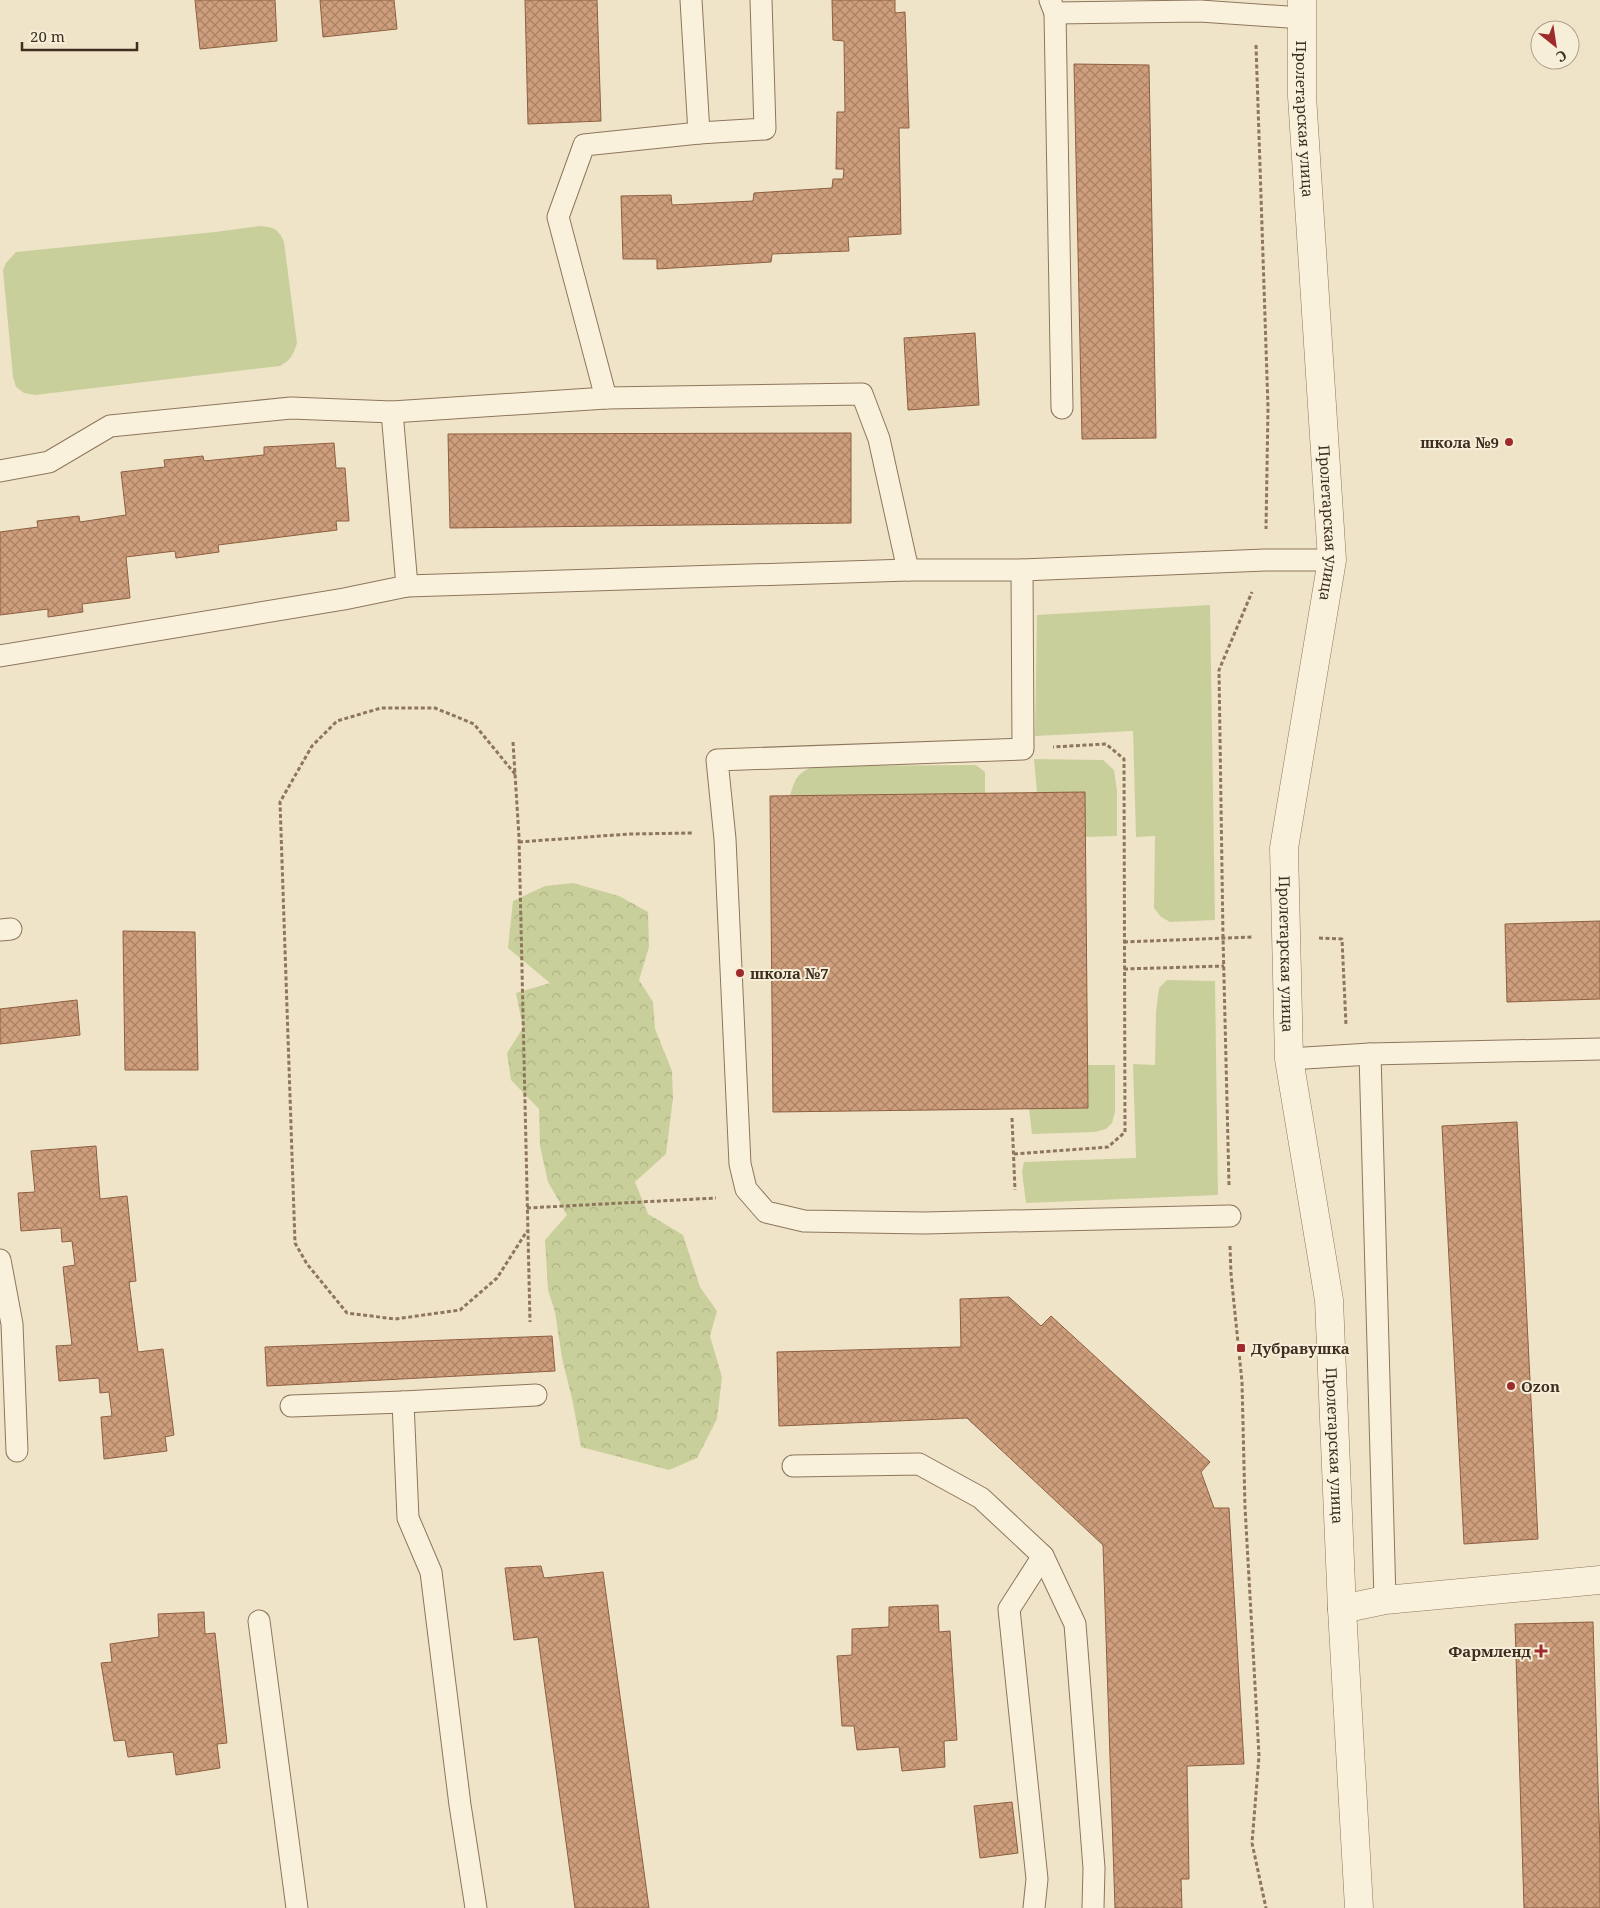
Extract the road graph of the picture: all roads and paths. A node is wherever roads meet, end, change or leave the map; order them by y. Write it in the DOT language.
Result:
graph roads {
  1 [pos="691,0"];
  2 [pos="761,0"];
  3 [pos="1052,7"];
  4 [pos="1302,9"];
  5 [pos="1253,14"];
  6 [pos="699,133"];
  7 [pos="606,398"];
  8 [pos="1062,408"];
  9 [pos="392,412"];
  10 [pos="0,471"];
  11 [pos="1265,560"];
  12 [pos="1332,560"];
  13 [pos="908,570"];
  14 [pos="1022,570"];
  15 [pos="407,586"];
  16 [pos="0,656"];
  17 [pos="513,742"];
  18 [pos="1023,749"];
  19 [pos="515,774"];
  20 [pos="672,834"];
  21 [pos="519,842"];
  22 [pos="1223,937"];
  23 [pos="1257,937"];
  24 [pos="1317,938"];
  25 [pos="1124,942"];
  26 [pos="1224,966"];
  27 [pos="1124,969"];
  28 [pos="1600,1049"];
  29 [pos="1370,1054"];
  30 [pos="1347,1056"];
  31 [pos="1289,1059"];
  32 [pos="1012,1118"];
  33 [pos="1014,1154"];
  34 [pos="693,1198"];
  35 [pos="527,1208"];
  36 [pos="1230,1216"];
  37 [pos="1017,1221"];
  38 [pos="528,1231"];
  39 [pos="0,1260"];
  40 [pos="530,1322"];
  41 [pos="536,1394"];
  42 [pos="403,1402"];
  43 [pos="291,1406"];
  44 [pos="18,1451"];
  45 [pos="794,1466"];
  46 [pos="1043,1556"];
  47 [pos="1600,1580"];
  48 [pos="1384,1600"];
  49 [pos="1342,1609"];
  50 [pos="259,1621"];
  51 [pos="297,1908"];
  52 [pos="476,1908"];
  53 [pos="1034,1908"];
  54 [pos="1093,1908"];
  55 [pos="1266,1908"];
  56 [pos="1359,1908"];
  1 -- 6 [label="lane"];
  2 -- 6 [label="lane"];
  3 -- 5 [label="lane"];
  3 -- 8 [label="lane"];
  4 -- 5 [label="lane"];
  4 -- 12 [label="street, Пролетарская улица"];
  5 -- 11 [label="path"];
  6 -- 7 [label="lane"];
  7 -- 9 [label="lane"];
  7 -- 13 [label="lane"];
  9 -- 10 [label="lane"];
  9 -- 15 [label="lane"];
  11 -- 12 [label="lane"];
  11 -- 14 [label="lane"];
  11 -- 22 [label="path"];
  12 -- 31 [label="street, Пролетарская улица"];
  13 -- 14 [label="lane"];
  13 -- 15 [label="lane"];
  14 -- 18 [label="lane"];
  15 -- 16 [label="lane"];
  17 -- 19 [label="path"];
  18 -- 25 [label="path"];
  18 -- 37 [label="lane"];
  19 -- 21 [label="path"];
  19 -- 38 [label="path"];
  20 -- 21 [label="path"];
  21 -- 35 [label="path"];
  22 -- 23 [label="path"];
  22 -- 25 [label="path"];
  22 -- 26 [label="path"];
  24 -- 30 [label="path"];
  25 -- 27 [label="path"];
  26 -- 27 [label="path"];
  26 -- 36 [label="path"];
  27 -- 33 [label="path"];
  28 -- 29 [label="lane"];
  29 -- 30 [label="lane"];
  29 -- 48 [label="lane"];
  30 -- 31 [label="lane"];
  31 -- 49 [label="street, Пролетарская улица"];
  32 -- 33 [label="path"];
  33 -- 37 [label="path"];
  34 -- 35 [label="path"];
  35 -- 38 [label="path"];
  36 -- 37 [label="lane"];
  36 -- 55 [label="path"];
  38 -- 40 [label="path"];
  39 -- 44 [label="lane"];
  41 -- 42 [label="lane"];
  42 -- 43 [label="lane"];
  42 -- 52 [label="lane"];
  45 -- 46 [label="lane"];
  46 -- 53 [label="lane"];
  46 -- 54 [label="lane"];
  47 -- 48 [label="street"];
  48 -- 49 [label="street"];
  49 -- 56 [label="street, Пролетарская улица"];
  50 -- 51 [label="lane"];
}
